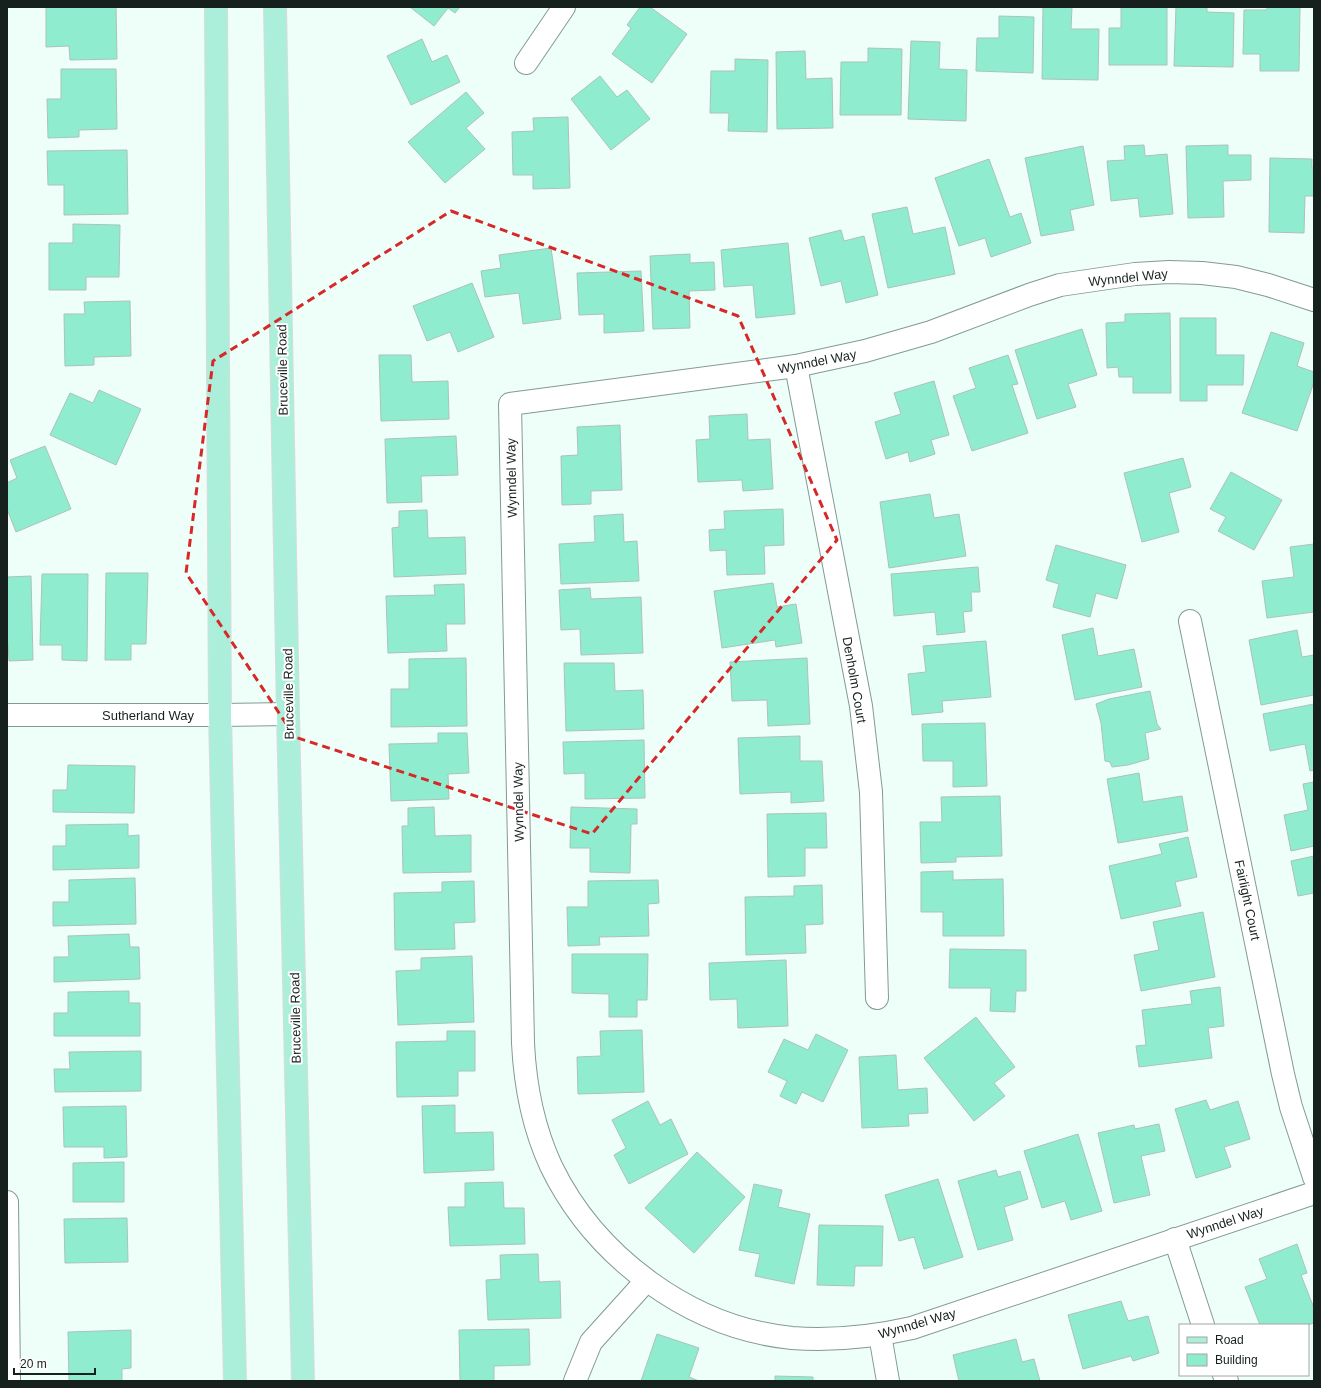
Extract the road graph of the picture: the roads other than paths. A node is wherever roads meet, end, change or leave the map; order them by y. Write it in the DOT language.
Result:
graph roads {
  1 [pos="216,7"];
  2 [pos="275,7"];
  3 [pos="564,7"];
  4 [pos="526,63"];
  5 [pos="1314,300"];
  6 [pos="796,366"];
  7 [pos="1190,621"];
  8 [pos="288,714"];
  9 [pos="7,715"];
  10 [pos="220,715"];
  11 [pos="877,998"];
  12 [pos="1314,1177"];
  13 [pos="1314,1193"];
  14 [pos="7,1202"];
  15 [pos="1175,1239"];
  16 [pos="646,1281"];
  17 [pos="1203,1324"];
  18 [pos="880,1335"];
  19 [pos="9,1381"];
  20 [pos="235,1381"];
  21 [pos="303,1381"];
  22 [pos="575,1381"];
  23 [pos="888,1381"];
  1 -- 10 [label="main road"];
  2 -- 8 [label="main road, Bruceville Road"];
  3 -- 4 [label="street"];
  5 -- 6 [label="street, Wynndel Way"];
  6 -- 11 [label="street, Denholm Court"];
  6 -- 16 [label="street, Wynndel Way"];
  7 -- 12 [label="street, Fairlight Court"];
  8 -- 10 [label="street, Sutherland Way"];
  8 -- 21 [label="main road, Bruceville Road"];
  9 -- 10 [label="street, Sutherland Way"];
  10 -- 20 [label="main road"];
  13 -- 15 [label="street, Wynndel Way"];
  14 -- 19 [label="street"];
  15 -- 17 [label="street"];
  15 -- 18 [label="street, Wynndel Way"];
  16 -- 18 [label="street, Wynndel Way"];
  16 -- 22 [label="street"];
  18 -- 23 [label="street"];
}
